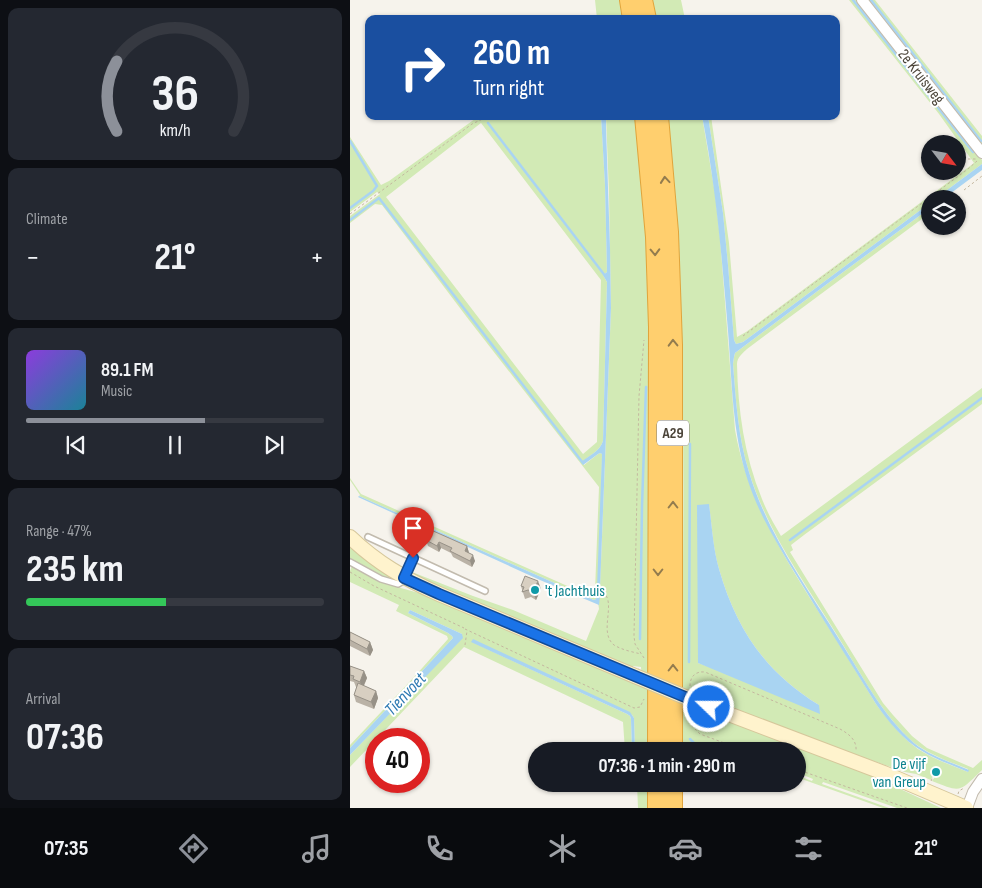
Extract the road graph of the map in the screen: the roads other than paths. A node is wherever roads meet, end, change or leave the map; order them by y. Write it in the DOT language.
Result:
graph roads {
  1 [pos="629,0"];
  2 [pos="644,0"];
  3 [pos="862,0"];
  4 [pos="631,15"];
  5 [pos="646,15"];
  6 [pos="644,120"];
  7 [pos="659,120"];
  8 [pos="980,156"];
  9 [pos="350,537"];
  10 [pos="368,537"];
  11 [pos="413,558"];
  12 [pos="350,562"];
  13 [pos="404,578"];
  14 [pos="485,591"];
  15 [pos="657,742"];
  16 [pos="673,742"];
  17 [pos="982,779"];
  18 [pos="657,792"];
  19 [pos="673,792"];
  20 [pos="657,808"];
  21 [pos="673,808"];
  22 [pos="966,808"];
  1 -- 4 [label="highway"];
  2 -- 5 [label="highway"];
  3 -- 8 [label="street, 2e Kruisweg"];
  6 -- 15 [label="highway, A29, one-way"];
  16 -- 7 [label="highway, A29, one-way"];
  9 -- 13 [label="street"];
  10 -- 11 [label="lane"];
  11 -- 13 [label="lane"];
  11 -- 14 [label="lane"];
  12 -- 13 [label="lane"];
  13 -- 22 [label="street, bridge"];
  17 -- 22 [label="street"];
  18 -- 20 [label="highway"];
  19 -- 21 [label="highway"];
}
